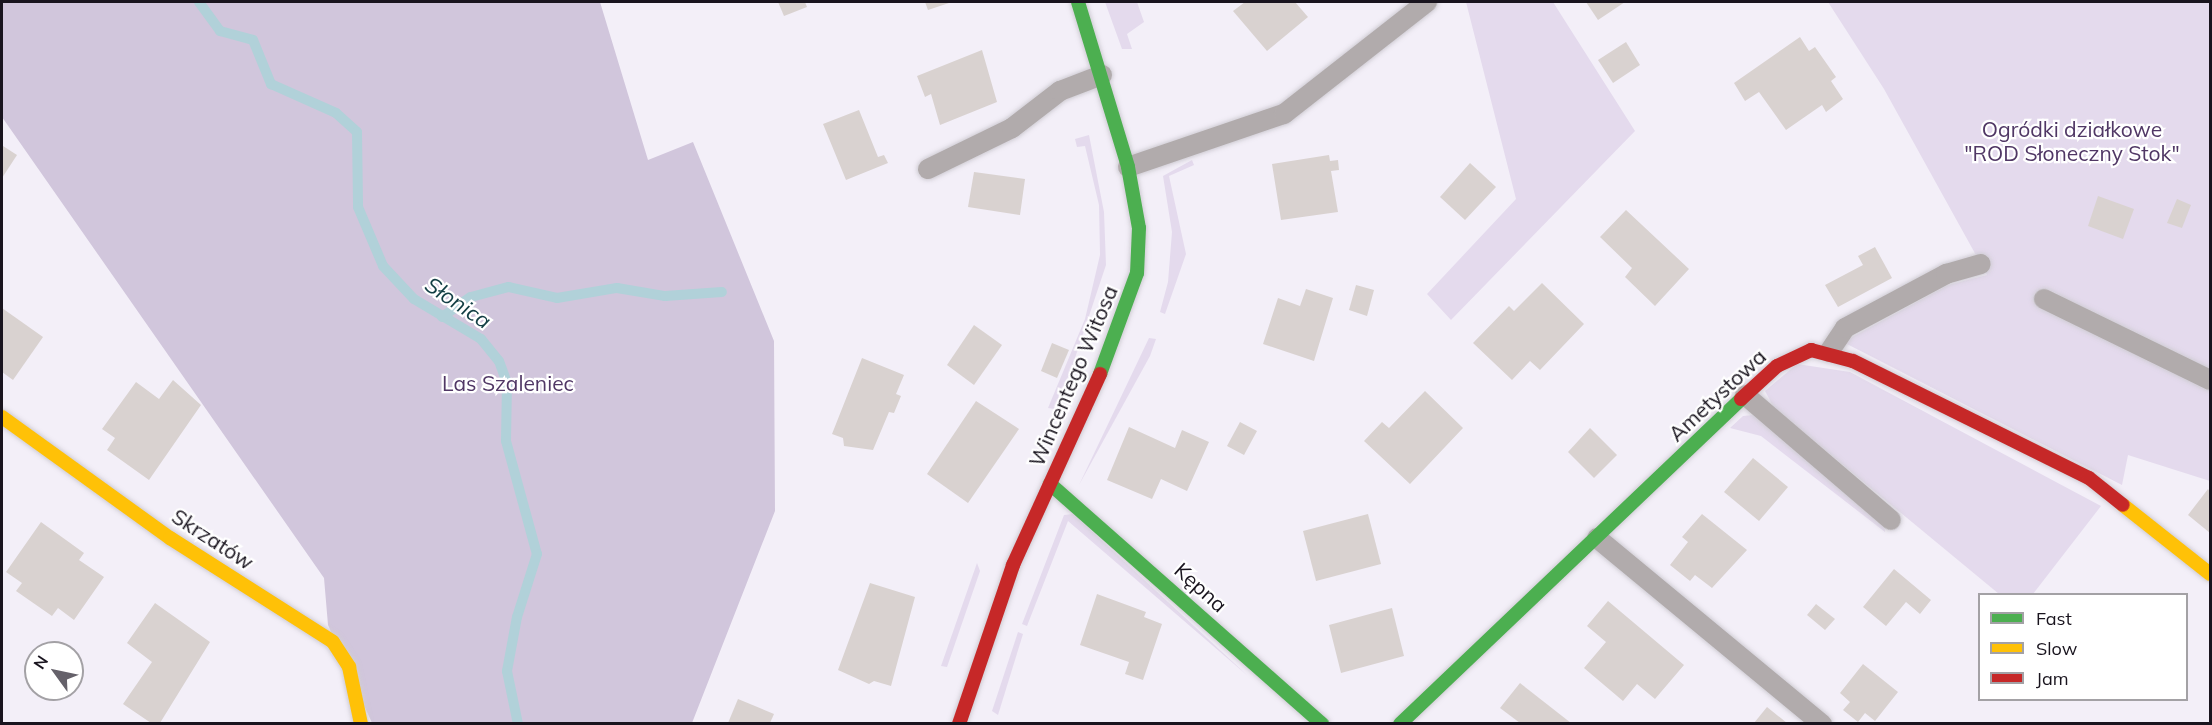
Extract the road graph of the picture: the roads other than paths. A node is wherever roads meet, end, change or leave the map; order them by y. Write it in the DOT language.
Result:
graph roads {
  1 [pos="1078,2"];
  2 [pos="1427,2"];
  3 [pos="1102,75"];
  4 [pos="1128,167"];
  5 [pos="928,169"];
  6 [pos="1981,264"];
  7 [pos="2044,299"];
  8 [pos="1829,352"];
  9 [pos="2211,380"];
  10 [pos="1745,395"];
  11 [pos="2,417"];
  12 [pos="1050,484"];
  13 [pos="1891,520"];
  14 [pos="1597,538"];
  15 [pos="2211,574"];
  16 [pos="361,723"];
  17 [pos="959,723"];
  18 [pos="1323,723"];
  19 [pos="1400,723"];
  20 [pos="1822,723"];
  1 -- 3 [label="street, Wincentego Witosa"];
  2 -- 4 [label="lane"];
  3 -- 4 [label="street, Wincentego Witosa"];
  3 -- 5 [label="lane"];
  4 -- 12 [label="street, Wincentego Witosa"];
  6 -- 8 [label="lane"];
  7 -- 9 [label="lane"];
  8 -- 10 [label="street, Ametystowa"];
  8 -- 15 [label="street, Ametystowa"];
  10 -- 13 [label="lane"];
  10 -- 14 [label="street, Ametystowa"];
  11 -- 16 [label="street, Skrzatów"];
  12 -- 17 [label="street, Wincentego Witosa"];
  12 -- 18 [label="street, Kępna"];
  14 -- 19 [label="street, Ametystowa"];
  14 -- 20 [label="lane"];
}
